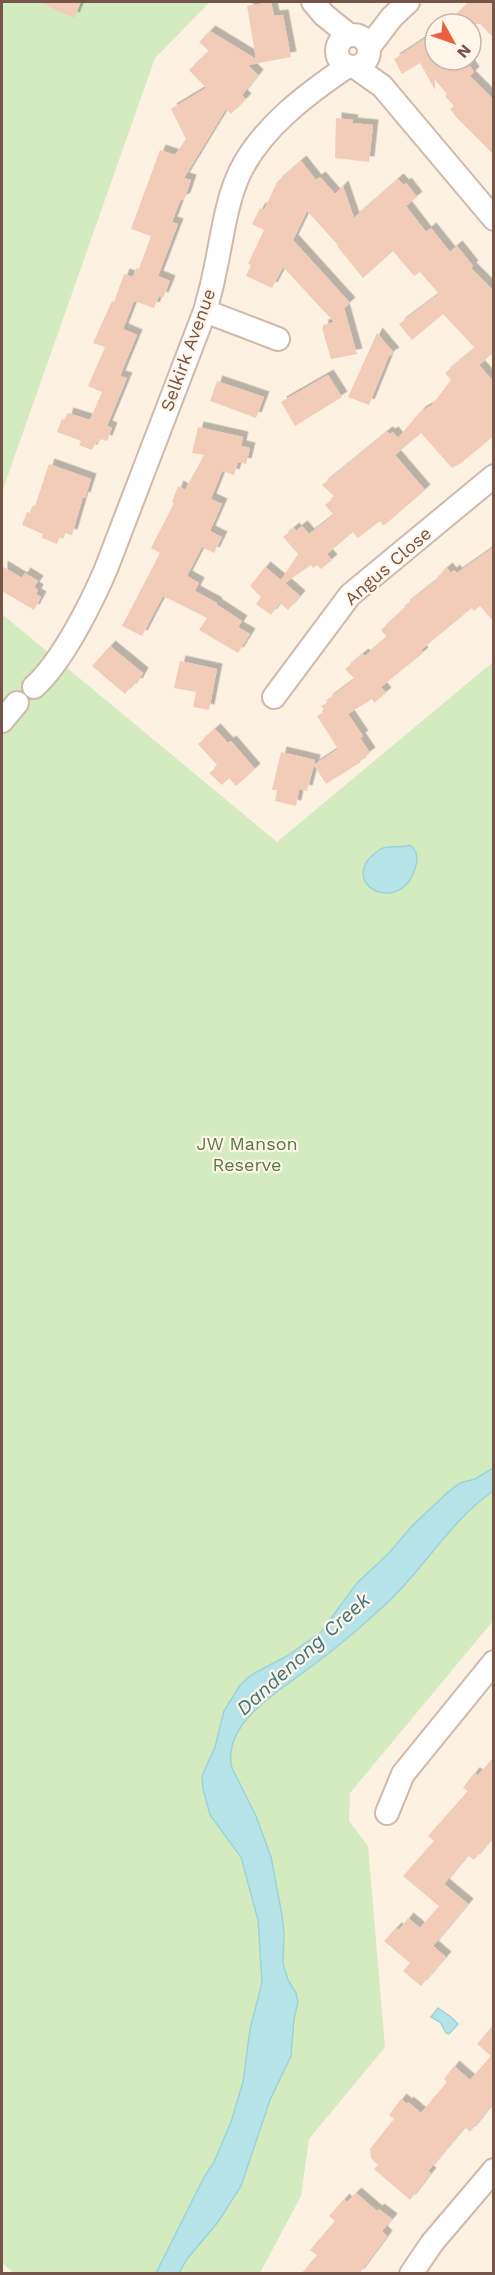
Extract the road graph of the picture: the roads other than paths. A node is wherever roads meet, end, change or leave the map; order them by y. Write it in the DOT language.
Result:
graph roads {
  1 [pos="318,8"];
  2 [pos="400,9"];
  3 [pos="352,51"];
  4 [pos="494,219"];
  5 [pos="205,311"];
  6 [pos="278,339"];
  7 [pos="494,476"];
  8 [pos="31,685"];
  9 [pos="273,697"];
  10 [pos="17,703"];
  11 [pos="2,721"];
  12 [pos="494,1662"];
  13 [pos="387,1813"];
  14 [pos="494,2170"];
  15 [pos="411,2274"];
  1 -- 3 [label="street"];
  2 -- 3 [label="street"];
  3 -- 4 [label="street"];
  3 -- 5 [label="street, Selkirk Avenue"];
  5 -- 6 [label="street"];
  5 -- 8 [label="street, Selkirk Avenue"];
  7 -- 9 [label="street, Angus Close"];
  10 -- 11 [label="street"];
  12 -- 13 [label="street"];
  14 -- 15 [label="street"];
}
